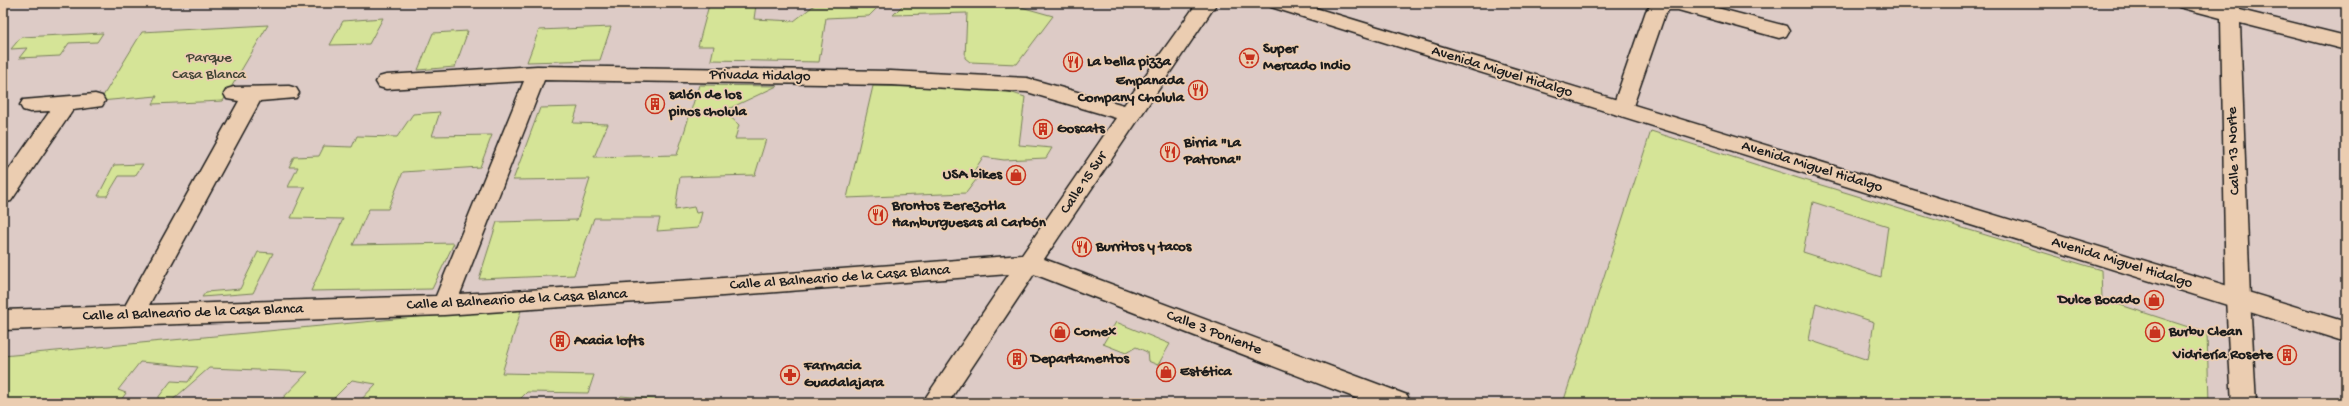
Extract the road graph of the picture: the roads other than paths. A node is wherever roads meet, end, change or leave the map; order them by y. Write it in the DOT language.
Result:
graph roads {
  1 [pos="1207,3"];
  2 [pos="1278,3"];
  3 [pos="2186,3"];
  4 [pos="2230,9"];
  5 [pos="1779,31"];
  6 [pos="2346,43"];
  7 [pos="537,73"];
  8 [pos="386,82"];
  9 [pos="289,92"];
  10 [pos="96,101"];
  11 [pos="67,103"];
  12 [pos="30,105"];
  13 [pos="1622,109"];
  14 [pos="1129,114"];
  15 [pos="3,195"];
  16 [pos="1030,263"];
  17 [pos="2238,299"];
  18 [pos="444,305"];
  19 [pos="132,315"];
  20 [pos="4,320"];
  21 [pos="2346,332"];
  22 [pos="934,403"];
  23 [pos="1397,403"];
  24 [pos="2244,403"];
  1 -- 14 [label="street, Calle 15 Sur"];
  2 -- 13 [label="street, Avenida Miguel Hidalgo"];
  3 -- 4 [label="street"];
  4 -- 6 [label="street"];
  4 -- 17 [label="street, Calle 13 Norte"];
  5 -- 13 [label="street"];
  7 -- 8 [label="street, Privada Hidalgo"];
  7 -- 14 [label="street, Privada Hidalgo"];
  7 -- 18 [label="street"];
  9 -- 19 [label="street"];
  10 -- 11 [label="street"];
  11 -- 12 [label="street"];
  11 -- 15 [label="street"];
  13 -- 17 [label="street, Avenida Miguel Hidalgo"];
  14 -- 16 [label="street, Calle 15 Sur"];
  16 -- 18 [label="street, Calle al Balneario de la Casa Blanca"];
  16 -- 22 [label="street, Calle 15 Sur"];
  16 -- 23 [label="street, Calle 3 Poniente"];
  17 -- 21 [label="street, Avenida Miguel Hidalgo"];
  17 -- 24 [label="street, Calle 13 Norte"];
  18 -- 19 [label="street, Calle al Balneario de la Casa Blanca"];
  19 -- 20 [label="street, Calle al Balneario de la Casa Blanca"];
}
